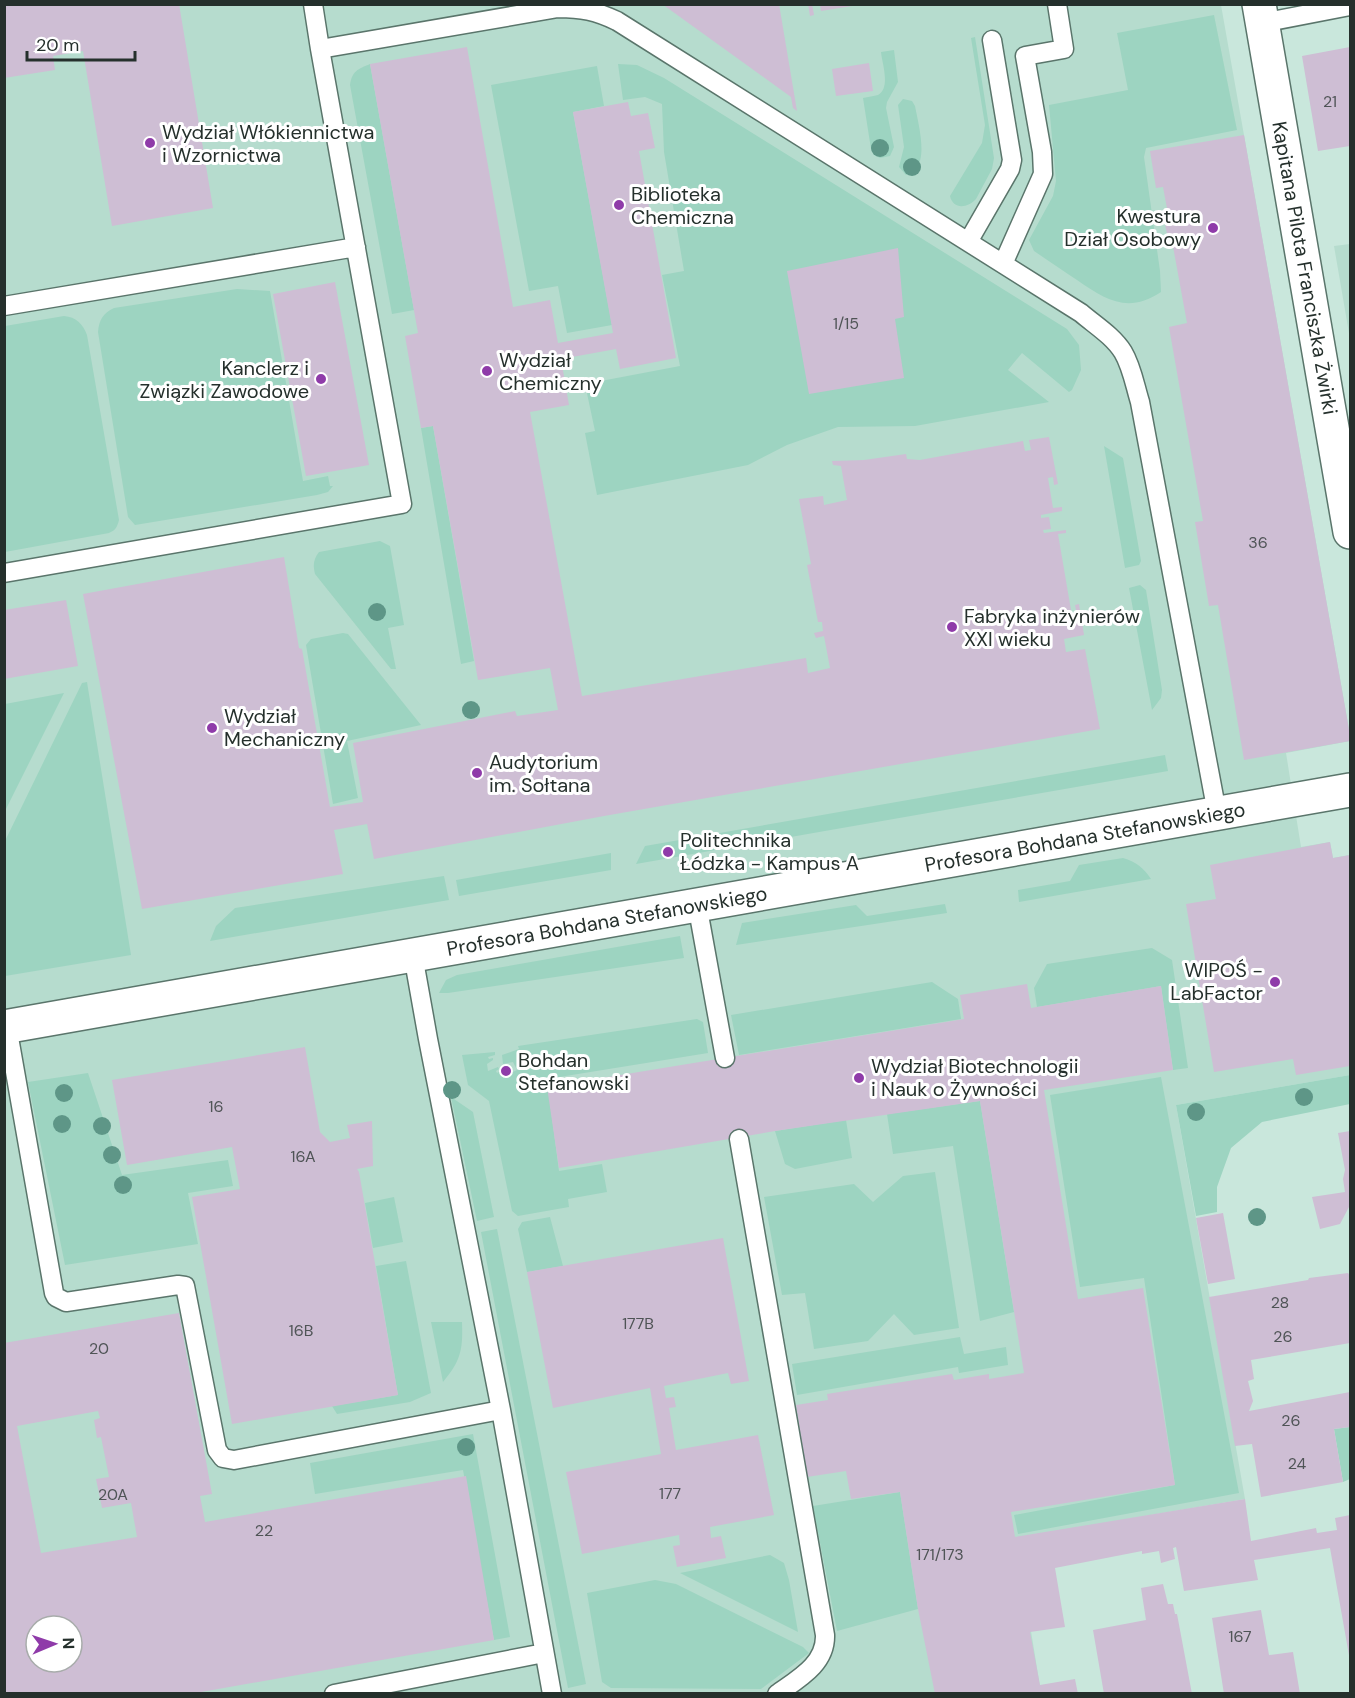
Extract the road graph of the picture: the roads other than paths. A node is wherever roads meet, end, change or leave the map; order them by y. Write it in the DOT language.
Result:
graph roads {
  1 [pos="313,4"];
  2 [pos="1057,4"];
  3 [pos="1350,6"];
  4 [pos="1261,14"];
  5 [pos="992,40"];
  6 [pos="320,49"];
  7 [pos="968,242"];
  8 [pos="356,247"];
  9 [pos="1003,264"];
  10 [pos="4,306"];
  11 [pos="1350,532"];
  12 [pos="4,573"];
  13 [pos="1350,790"];
  14 [pos="1217,813"];
  15 [pos="697,904"];
  16 [pos="413,955"];
  17 [pos="6,1027"];
  18 [pos="725,1058"];
  19 [pos="739,1139"];
  20 [pos="501,1410"];
  21 [pos="544,1653"];
  22 [pos="333,1694"];
  23 [pos="552,1694"];
  24 [pos="777,1694"];
  1 -- 6 [label="lane"];
  2 -- 9 [label="lane"];
  3 -- 4 [label="lane"];
  4 -- 11 [label="street, Kapitana Pilota Franciszka Żwirki"];
  5 -- 7 [label="lane"];
  6 -- 7 [label="lane"];
  6 -- 8 [label="lane"];
  7 -- 9 [label="lane"];
  8 -- 10 [label="lane"];
  8 -- 12 [label="lane"];
  9 -- 14 [label="lane"];
  13 -- 14 [label="street, Profesora Bohdana Stefanowskiego"];
  14 -- 15 [label="street, Profesora Bohdana Stefanowskiego"];
  15 -- 16 [label="street, Profesora Bohdana Stefanowskiego"];
  15 -- 18 [label="lane"];
  16 -- 17 [label="street, Profesora Bohdana Stefanowskiego"];
  16 -- 20 [label="lane"];
  17 -- 20 [label="lane"];
  19 -- 24 [label="lane"];
  20 -- 21 [label="lane"];
  21 -- 22 [label="lane"];
  21 -- 23 [label="lane"];
}
